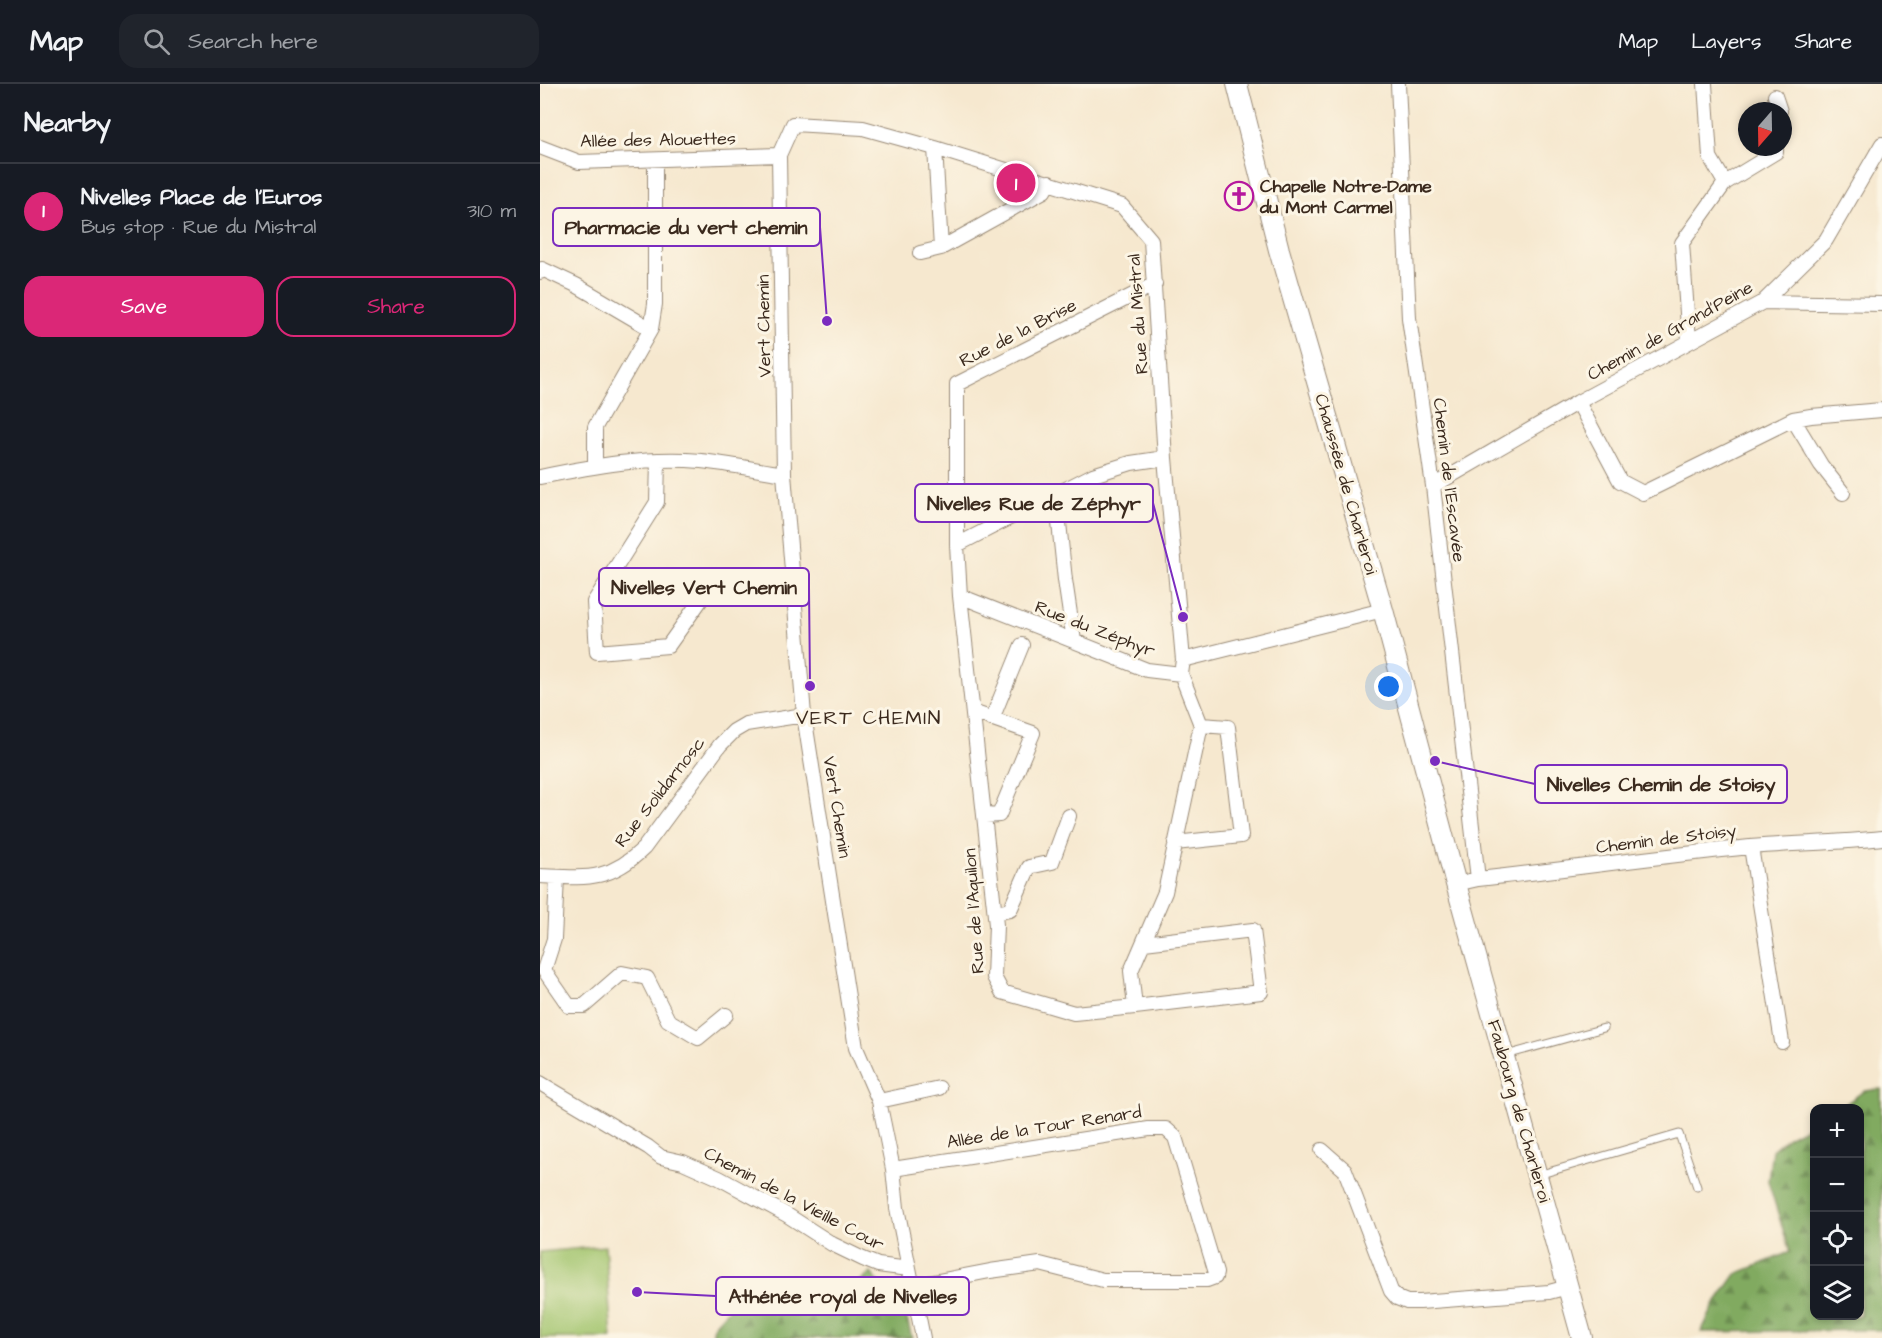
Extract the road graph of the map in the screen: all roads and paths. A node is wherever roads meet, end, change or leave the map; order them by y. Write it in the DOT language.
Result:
graph roads {
  1 [pos="1237,84"];
  2 [pos="1398,84"];
  3 [pos="1705,84"];
  4 [pos="1775,96"];
  5 [pos="1777,102"];
  6 [pos="540,147"];
  7 [pos="935,148"];
  8 [pos="1881,151"];
  9 [pos="779,155"];
  10 [pos="1769,156"];
  11 [pos="655,160"];
  12 [pos="1049,182"];
  13 [pos="1725,183"];
  14 [pos="941,248"];
  15 [pos="920,253"];
  16 [pos="540,272"];
  17 [pos="1155,284"];
  18 [pos="1763,302"];
  19 [pos="1882,304"];
  20 [pos="651,329"];
  21 [pos="1689,341"];
  22 [pos="1578,402"];
  23 [pos="1882,410"];
  24 [pos="1793,419"];
  25 [pos="1165,458"];
  26 [pos="658,460"];
  27 [pos="596,465"];
  28 [pos="784,474"];
  29 [pos="540,477"];
  30 [pos="1433,486"];
  31 [pos="1843,493"];
  32 [pos="1056,494"];
  33 [pos="957,545"];
  34 [pos="960,596"];
  35 [pos="700,601"];
  36 [pos="1383,610"];
  37 [pos="1074,641"];
  38 [pos="1022,645"];
  39 [pos="1182,667"];
  40 [pos="973,712"];
  41 [pos="804,715"];
  42 [pos="992,719"];
  43 [pos="1201,724"];
  44 [pos="985,816"];
  45 [pos="1069,816"];
  46 [pos="1882,838"];
  47 [pos="1175,843"];
  48 [pos="1751,847"];
  49 [pos="540,876"];
  50 [pos="557,876"];
  51 [pos="1478,879"];
  52 [pos="1456,884"];
  53 [pos="994,913"];
  54 [pos="1143,943"];
  55 [pos="1135,1006"];
  56 [pos="726,1015"];
  57 [pos="1604,1028"];
  58 [pos="1782,1042"];
  59 [pos="1503,1056"];
  60 [pos="540,1083"];
  61 [pos="939,1088"];
  62 [pos="879,1101"];
  63 [pos="1322,1150"];
  64 [pos="893,1169"];
  65 [pos="1537,1176"];
  66 [pos="1696,1186"];
  67 [pos="909,1269"];
  68 [pos="912,1287"];
  69 [pos="1568,1287"];
  70 [pos="923,1338"];
  71 [pos="1582,1338"];
  1 -- 36 [label="main road, Chaussée de Charleroi"];
  2 -- 30 [label="street, Chemin de l'Escavée"];
  3 -- 13 [label="street"];
  4 -- 5 [label="street"];
  6 -- 11 [label="street, Allée des Alouettes"];
  7 -- 9 [label="street, Rue du Mistral"];
  7 -- 12 [label="street, Rue du Mistral"];
  7 -- 14 [label="street"];
  8 -- 18 [label="street, Chemin de Grand'Peine"];
  9 -- 11 [label="street, Allée des Alouettes"];
  9 -- 28 [label="street, Vert Chemin"];
  10 -- 13 [label="street"];
  11 -- 20 [label="street"];
  12 -- 14 [label="street"];
  12 -- 17 [label="street, Rue du Mistral"];
  13 -- 21 [label="street"];
  14 -- 15 [label="street"];
  16 -- 20 [label="street"];
  17 -- 25 [label="street, Rue du Mistral"];
  17 -- 33 [label="street, Rue de la Brise"];
  18 -- 19 [label="street"];
  18 -- 21 [label="street, Chemin de Grand'Peine"];
  20 -- 27 [label="street"];
  21 -- 22 [label="street, Chemin de Grand'Peine"];
  22 -- 24 [label="street"];
  22 -- 30 [label="street, Chemin de Grand'Peine"];
  23 -- 24 [label="street"];
  24 -- 31 [label="street"];
  25 -- 32 [label="street"];
  25 -- 39 [label="street, Rue du Mistral"];
  26 -- 27 [label="street"];
  26 -- 28 [label="street"];
  26 -- 35 [label="street"];
  27 -- 29 [label="street"];
  28 -- 41 [label="street, Vert Chemin"];
  30 -- 51 [label="street, Chemin de l'Escavée"];
  32 -- 33 [label="street"];
  32 -- 37 [label="street"];
  33 -- 34 [label="street, Rue de la Brise"];
  34 -- 37 [label="street, Rue du Zéphyr"];
  34 -- 40 [label="street, Rue de l'Aquilon"];
  36 -- 39 [label="street, Rue du Zéphyr"];
  36 -- 52 [label="main road, Chaussée de Charleroi"];
  37 -- 39 [label="street, Rue du Zéphyr"];
  38 -- 42 [label="street"];
  39 -- 43 [label="street"];
  40 -- 42 [label="street"];
  40 -- 44 [label="street, Rue de l'Aquilon"];
  41 -- 50 [label="street, Rue Solidarnosc"];
  41 -- 62 [label="street, Vert Chemin"];
  42 -- 44 [label="street"];
  43 -- 47 [label="street"];
  43 -- 47 [label="street"];
  44 -- 53 [label="street, Rue de l'Aquilon"];
  45 -- 53 [label="street"];
  46 -- 48 [label="street, Chemin de Stoisy"];
  47 -- 54 [label="street"];
  48 -- 51 [label="street, Chemin de Stoisy"];
  48 -- 58 [label="street"];
  49 -- 50 [label="street, Rue Solidarnosc"];
  50 -- 56 [label="street"];
  51 -- 52 [label="street, Chemin de Stoisy"];
  52 -- 59 [label="main road, Faubourg de Charleroi"];
  53 -- 55 [label="street, Rue de l'Aquilon"];
  54 -- 55 [label="street"];
  54 -- 55 [label="street, Rue de l'Aquilon"];
  57 -- 59 [label="lane"];
  59 -- 65 [label="main road, Faubourg de Charleroi"];
  60 -- 67 [label="street, Chemin de la Vieille Cour"];
  61 -- 62 [label="street"];
  62 -- 64 [label="street, Vert Chemin"];
  63 -- 69 [label="street"];
  64 -- 67 [label="street, Vert Chemin"];
  64 -- 68 [label="street, Allée de la Tour Renard"];
  65 -- 66 [label="lane"];
  65 -- 69 [label="main road, Faubourg de Charleroi"];
  67 -- 68 [label="street, Vert Chemin"];
  68 -- 70 [label="street, Vert Chemin"];
  69 -- 71 [label="main road, Faubourg de Charleroi"];
}
